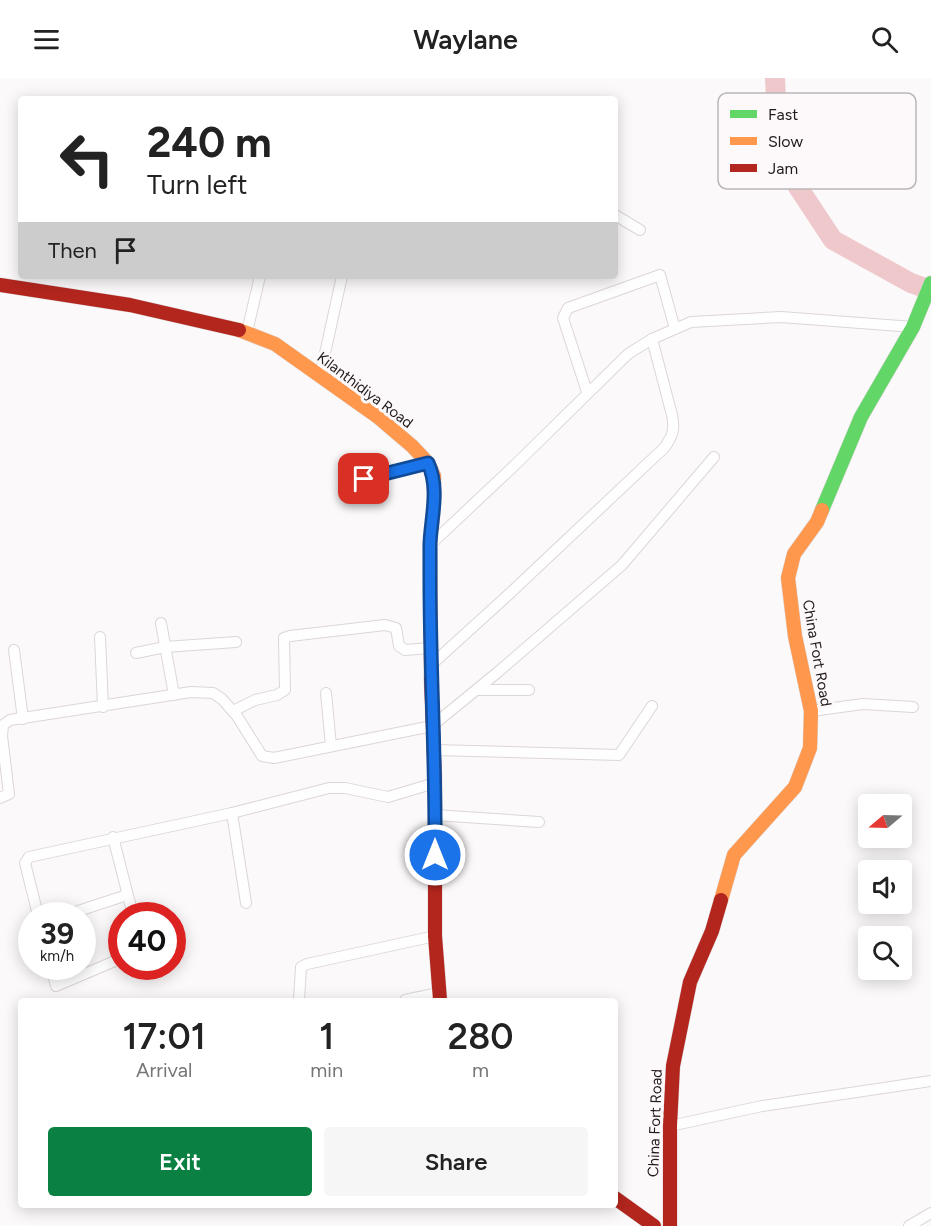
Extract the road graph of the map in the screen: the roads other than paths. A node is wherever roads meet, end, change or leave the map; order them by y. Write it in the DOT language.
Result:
graph roads {
  1 [pos="618,217"];
  2 [pos="640,230"];
  3 [pos="259,279"];
  4 [pos="341,279"];
  5 [pos="931,283"];
  6 [pos="0,285"];
  7 [pos="913,327"];
  8 [pos="675,329"];
  9 [pos="247,332"];
  10 [pos="652,339"];
  11 [pos="320,376"];
  12 [pos="587,392"];
  13 [pos="714,457"];
  14 [pos="428,463"];
  15 [pos="350,479"];
  16 [pos="430,544"];
  17 [pos="161,623"];
  18 [pos="100,636"];
  19 [pos="236,642"];
  20 [pos="165,647"];
  21 [pos="430,648"];
  22 [pos="14,650"];
  23 [pos="136,653"];
  24 [pos="431,665"];
  25 [pos="477,690"];
  26 [pos="529,690"];
  27 [pos="326,693"];
  28 [pos="174,695"];
  29 [pos="652,706"];
  30 [pos="103,707"];
  31 [pos="913,707"];
  32 [pos="233,711"];
  33 [pos="811,711"];
  34 [pos="23,719"];
  35 [pos="432,726"];
  36 [pos="331,746"];
  37 [pos="435,750"];
  38 [pos="435,783"];
  39 [pos="0,798"];
  40 [pos="232,813"];
  41 [pos="435,815"];
  42 [pos="539,822"];
  43 [pos="113,837"];
  44 [pos="127,895"];
  45 [pos="35,902"];
  46 [pos="129,902"];
  47 [pos="246,903"];
  48 [pos="96,905"];
  49 [pos="435,936"];
  50 [pos="54,980"];
  51 [pos="70,980"];
  52 [pos="440,997"];
  53 [pos="299,998"];
  54 [pos="931,1081"];
  55 [pos="670,1126"];
  56 [pos="618,1200"];
  57 [pos="931,1213"];
  58 [pos="654,1226"];
  59 [pos="670,1226"];
  60 [pos="909,1226"];
  1 -- 2 [label="street"];
  3 -- 9 [label="street"];
  4 -- 11 [label="street"];
  5 -- 7 [label="street, China Fort Road"];
  6 -- 9 [label="street, Kilanthidiya Road"];
  7 -- 8 [label="street"];
  7 -- 33 [label="street, China Fort Road"];
  8 -- 10 [label="street"];
  8 -- 12 [label="street"];
  9 -- 11 [label="street, Kilanthidiya Road"];
  10 -- 12 [label="street"];
  10 -- 24 [label="street"];
  11 -- 14 [label="street, Kilanthidiya Road"];
  12 -- 16 [label="street"];
  13 -- 25 [label="street"];
  14 -- 15 [label="street"];
  14 -- 16 [label="street"];
  16 -- 21 [label="street"];
  17 -- 20 [label="street"];
  18 -- 30 [label="street"];
  19 -- 20 [label="street"];
  20 -- 23 [label="street"];
  20 -- 28 [label="street"];
  21 -- 24 [label="street"];
  21 -- 32 [label="street"];
  22 -- 34 [label="street"];
  24 -- 35 [label="street"];
  25 -- 26 [label="street"];
  25 -- 35 [label="street"];
  27 -- 36 [label="street"];
  28 -- 30 [label="street"];
  28 -- 32 [label="street"];
  29 -- 37 [label="street"];
  30 -- 34 [label="street"];
  31 -- 33 [label="street"];
  32 -- 36 [label="street"];
  33 -- 55 [label="street, China Fort Road"];
  34 -- 39 [label="street"];
  35 -- 36 [label="street"];
  35 -- 37 [label="street"];
  37 -- 38 [label="street"];
  38 -- 40 [label="street"];
  38 -- 41 [label="street"];
  40 -- 43 [label="street"];
  40 -- 47 [label="street"];
  41 -- 42 [label="street"];
  41 -- 49 [label="street"];
  43 -- 44 [label="street"];
  43 -- 45 [label="street"];
  44 -- 46 [label="street"];
  44 -- 48 [label="street"];
  49 -- 52 [label="street"];
  49 -- 53 [label="street"];
  50 -- 51 [label="street"];
  54 -- 55 [label="street"];
  55 -- 59 [label="street, China Fort Road"];
  56 -- 58 [label="street"];
  57 -- 60 [label="street"];
}
